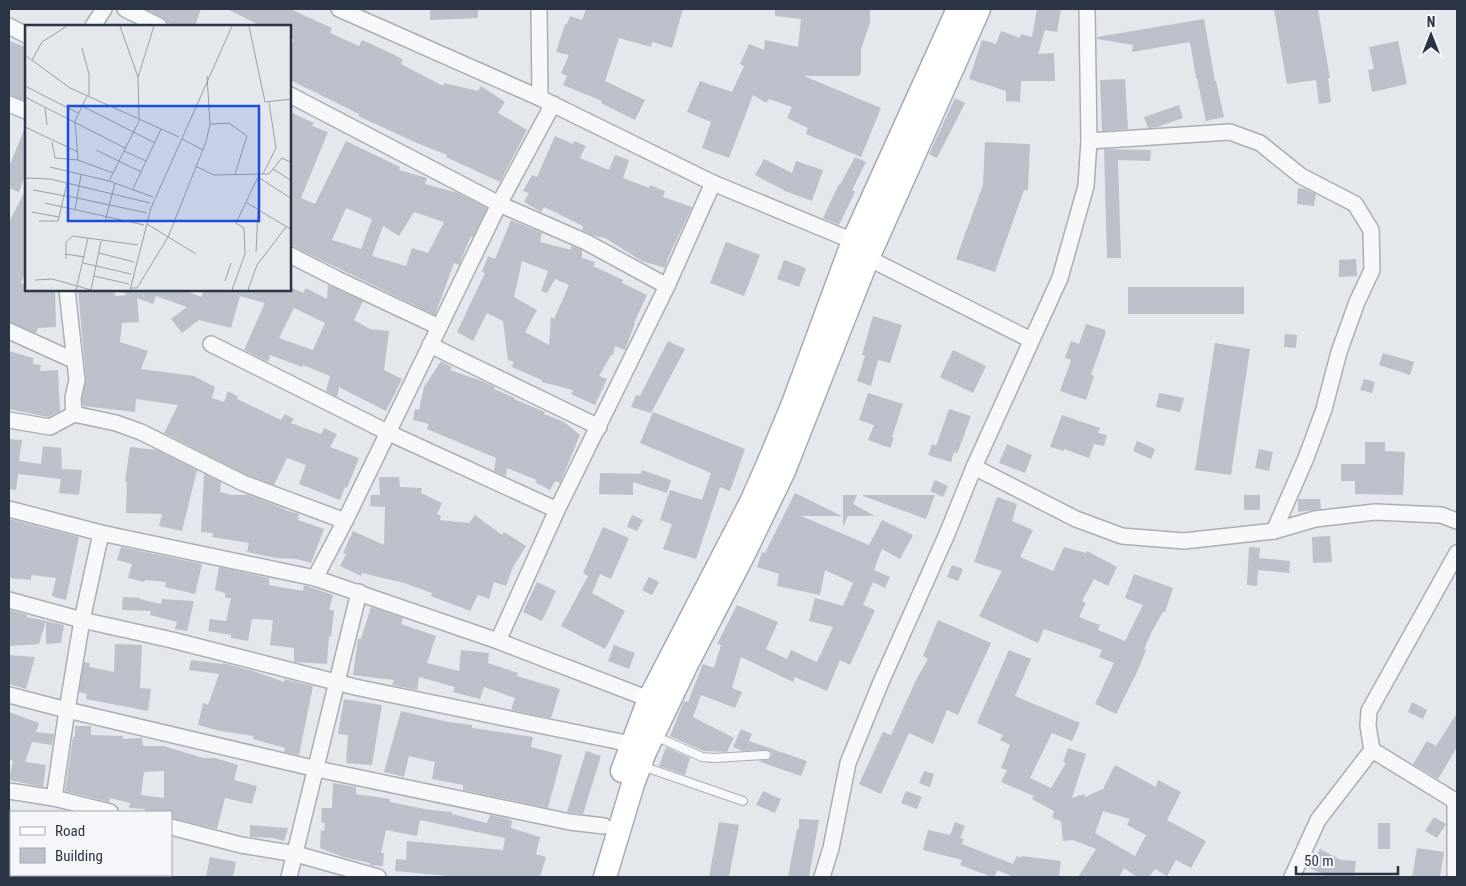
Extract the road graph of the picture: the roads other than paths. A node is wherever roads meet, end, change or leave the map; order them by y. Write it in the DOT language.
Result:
graph roads {
  1 [pos="104,9"];
  2 [pos="125,9"];
  3 [pos="339,9"];
  4 [pos="539,9"];
  5 [pos="958,9"];
  6 [pos="979,9"];
  7 [pos="1087,9"];
  8 [pos="94,25"];
  9 [pos="157,25"];
  10 [pos="9,26"];
  11 [pos="25,34"];
  12 [pos="291,96"];
  13 [pos="547,101"];
  14 [pos="9,104"];
  15 [pos="25,111"];
  16 [pos="1089,141"];
  17 [pos="713,183"];
  18 [pos="499,204"];
  19 [pos="852,240"];
  20 [pos="291,256"];
  21 [pos="868,258"];
  22 [pos="667,286"];
  23 [pos="66,291"];
  24 [pos="439,327"];
  25 [pos="9,331"];
  26 [pos="1032,340"];
  27 [pos="212,344"];
  28 [pos="430,345"];
  29 [pos="74,360"];
  30 [pos="74,414"];
  31 [pos="9,420"];
  32 [pos="598,427"];
  33 [pos="387,432"];
  34 [pos="974,468"];
  35 [pos="9,508"];
  36 [pos="557,510"];
  37 [pos="345,521"];
  38 [pos="1457,521"];
  39 [pos="1274,531"];
  40 [pos="101,532"];
  41 [pos="1457,553"];
  42 [pos="727,568"];
  43 [pos="315,578"];
  44 [pos="359,592"];
  45 [pos="9,600"];
  46 [pos="82,620"];
  47 [pos="498,641"];
  48 [pos="336,682"];
  49 [pos="9,695"];
  50 [pos="649,699"];
  51 [pos="67,710"];
  52 [pos="653,736"];
  53 [pos="631,744"];
  54 [pos="1372,750"];
  55 [pos="766,755"];
  56 [pos="640,765"];
  57 [pos="316,768"];
  58 [pos="9,791"];
  59 [pos="54,798"];
  60 [pos="742,801"];
  61 [pos="1456,802"];
  62 [pos="106,811"];
  63 [pos="604,826"];
  64 [pos="172,827"];
  65 [pos="296,854"];
  66 [pos="289,877"];
  67 [pos="378,877"];
  68 [pos="590,877"];
  69 [pos="605,877"];
  70 [pos="822,877"];
  71 [pos="1292,877"];
  72 [pos="1455,877"];
  1 -- 8 [label="street"];
  2 -- 9 [label="street"];
  3 -- 13 [label="street"];
  4 -- 13 [label="street"];
  5 -- 19 [label="main road"];
  6 -- 21 [label="main road"];
  7 -- 16 [label="street"];
  10 -- 11 [label="street"];
  12 -- 18 [label="street"];
  13 -- 17 [label="street"];
  13 -- 18 [label="street"];
  14 -- 15 [label="street"];
  16 -- 26 [label="street"];
  16 -- 39 [label="street"];
  17 -- 19 [label="street"];
  17 -- 22 [label="street"];
  18 -- 22 [label="street"];
  18 -- 24 [label="street"];
  19 -- 42 [label="main road"];
  20 -- 24 [label="street"];
  21 -- 26 [label="street"];
  21 -- 42 [label="main road"];
  22 -- 32 [label="street"];
  23 -- 29 [label="street"];
  24 -- 28 [label="street"];
  25 -- 29 [label="street"];
  26 -- 34 [label="street"];
  27 -- 33 [label="street"];
  28 -- 32 [label="street"];
  28 -- 33 [label="street"];
  29 -- 30 [label="street"];
  30 -- 31 [label="street"];
  30 -- 37 [label="street"];
  32 -- 36 [label="street"];
  33 -- 36 [label="street"];
  33 -- 37 [label="street"];
  34 -- 39 [label="street"];
  34 -- 70 [label="street"];
  35 -- 40 [label="street"];
  36 -- 47 [label="street"];
  37 -- 43 [label="street"];
  38 -- 39 [label="street"];
  40 -- 43 [label="street"];
  40 -- 46 [label="street"];
  41 -- 54 [label="street"];
  42 -- 50 [label="main road"];
  42 -- 52 [label="main road"];
  43 -- 44 [label="street"];
  44 -- 47 [label="street"];
  44 -- 48 [label="street"];
  45 -- 46 [label="street"];
  46 -- 48 [label="street"];
  46 -- 51 [label="street"];
  47 -- 50 [label="street"];
  48 -- 53 [label="street"];
  48 -- 57 [label="street"];
  49 -- 51 [label="street"];
  50 -- 53 [label="main road"];
  51 -- 57 [label="street"];
  51 -- 59 [label="street"];
  52 -- 55 [label="lane"];
  52 -- 56 [label="main road"];
  53 -- 63 [label="main road"];
  54 -- 61 [label="street"];
  54 -- 71 [label="street"];
  56 -- 60 [label="lane"];
  56 -- 69 [label="main road"];
  57 -- 63 [label="street"];
  57 -- 65 [label="street"];
  58 -- 59 [label="street"];
  59 -- 62 [label="street"];
  61 -- 72 [label="street"];
  63 -- 68 [label="main road"];
  64 -- 65 [label="street"];
  65 -- 66 [label="street"];
  65 -- 67 [label="street"];
}
